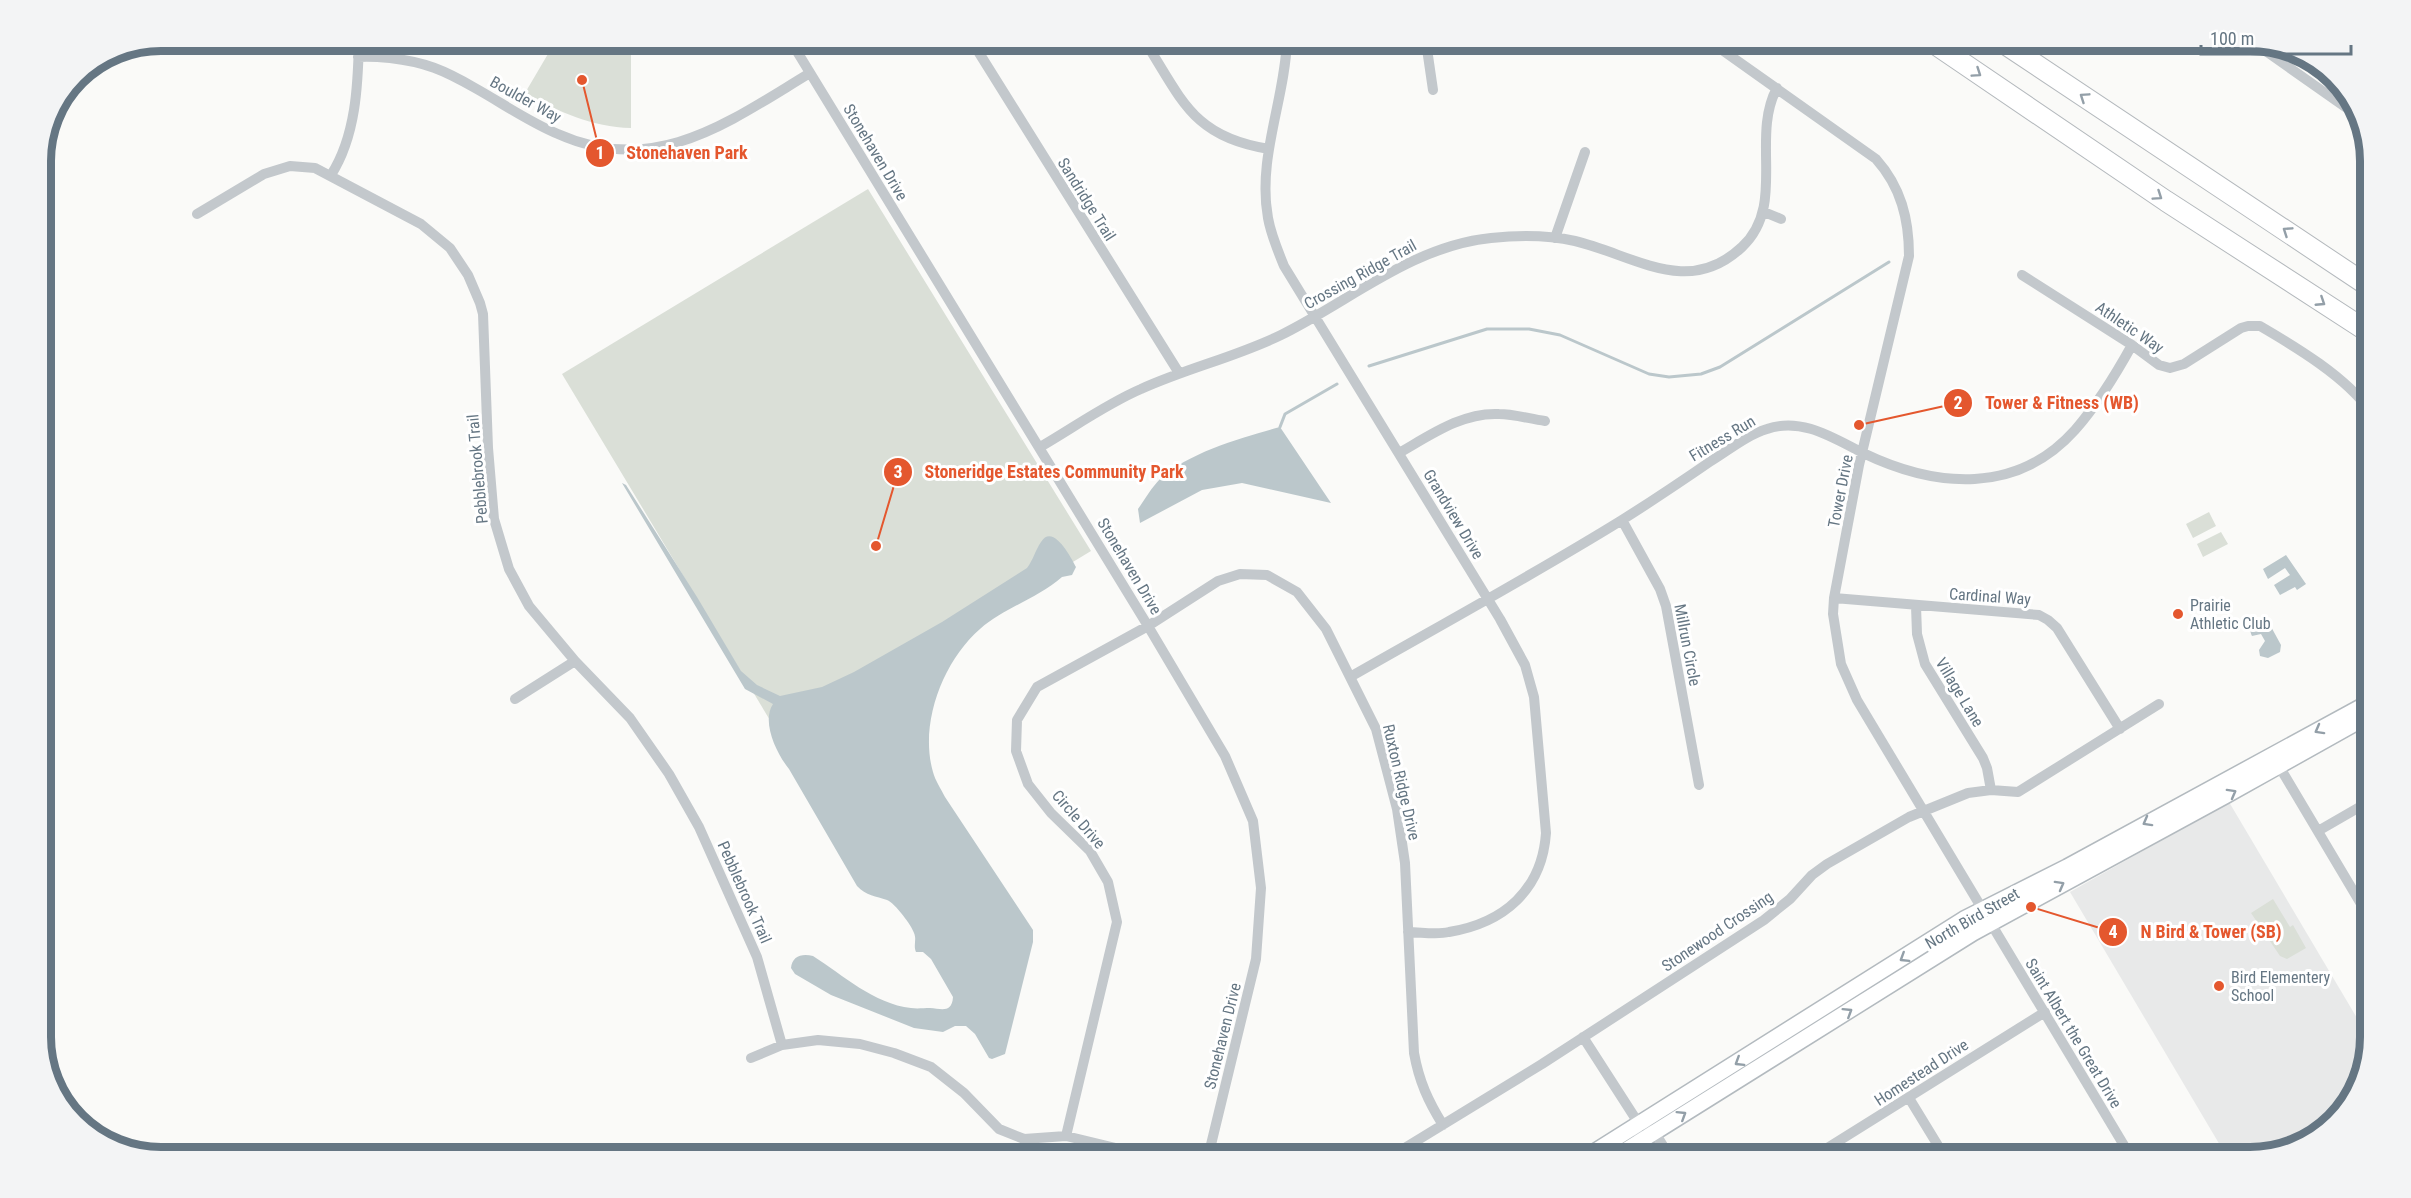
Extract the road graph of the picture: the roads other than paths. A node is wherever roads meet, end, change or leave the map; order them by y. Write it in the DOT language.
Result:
graph roads {
  1 [pos="358,51"];
  2 [pos="797,51"];
  3 [pos="978,51"];
  4 [pos="1151,51"];
  5 [pos="1285,51"];
  6 [pos="1427,51"];
  7 [pos="1724,51"];
  8 [pos="1945,51"];
  9 [pos="2016,51"];
  10 [pos="2268,53"];
  11 [pos="358,57"];
  12 [pos="810,73"];
  13 [pos="1777,88"];
  14 [pos="1433,90"];
  15 [pos="2348,110"];
  16 [pos="1269,149"];
  17 [pos="1586,152"];
  18 [pos="331,175"];
  19 [pos="1764,212"];
  20 [pos="197,214"];
  21 [pos="1781,219"];
  22 [pos="1555,238"];
  23 [pos="2022,275"];
  24 [pos="2360,280"];
  25 [pos="1316,316"];
  26 [pos="2360,327"];
  27 [pos="2132,345"];
  28 [pos="1179,374"];
  29 [pos="2360,399"];
  30 [pos="1545,422"];
  31 [pos="1040,447"];
  32 [pos="1862,452"];
  33 [pos="1399,453"];
  34 [pos="1622,520"];
  35 [pos="1488,598"];
  36 [pos="1834,598"];
  37 [pos="1917,606"];
  38 [pos="1148,626"];
  39 [pos="575,661"];
  40 [pos="1350,677"];
  41 [pos="515,699"];
  42 [pos="2159,704"];
  43 [pos="2360,708"];
  44 [pos="2360,720"];
  45 [pos="2120,729"];
  46 [pos="2276,761"];
  47 [pos="1699,784"];
  48 [pos="1991,790"];
  49 [pos="2360,807"];
  50 [pos="1923,810"];
  51 [pos="2318,831"];
  52 [pos="2360,902"];
  53 [pos="1987,916"];
  54 [pos="1408,932"];
  55 [pos="2045,1012"];
  56 [pos="1583,1037"];
  57 [pos="782,1045"];
  58 [pos="751,1058"];
  59 [pos="1909,1098"];
  60 [pos="1639,1124"];
  61 [pos="1443,1125"];
  62 [pos="1655,1133"];
  63 [pos="1066,1136"];
  64 [pos="1639,1142"];
  65 [pos="1110,1147"];
  66 [pos="1211,1147"];
  67 [pos="1408,1147"];
  68 [pos="1603,1147"];
  69 [pos="1632,1147"];
  70 [pos="1642,1147"];
  71 [pos="1663,1147"];
  72 [pos="1831,1147"];
  73 [pos="1938,1147"];
  74 [pos="2125,1147"];
  1 -- 11 [label="street"];
  2 -- 12 [label="street, Stonehaven Drive"];
  3 -- 28 [label="street, Sandridge Trail"];
  4 -- 16 [label="street"];
  5 -- 16 [label="street, Grandview Drive"];
  6 -- 14 [label="street"];
  7 -- 13 [label="street, Tower Drive"];
  8 -- 26 [label="highway, one-way"];
  24 -- 9 [label="highway, one-way"];
  10 -- 15 [label="street"];
  11 -- 12 [label="street, Boulder Way"];
  11 -- 18 [label="street"];
  12 -- 31 [label="street, Stonehaven Drive"];
  13 -- 19 [label="street"];
  13 -- 32 [label="street, Tower Drive"];
  16 -- 25 [label="street, Grandview Drive"];
  17 -- 22 [label="street"];
  18 -- 20 [label="street, Pebblebrook Trail"];
  18 -- 39 [label="street, Pebblebrook Trail"];
  19 -- 21 [label="street"];
  19 -- 22 [label="street, Crossing Ridge Trail"];
  22 -- 25 [label="street, Crossing Ridge Trail"];
  23 -- 27 [label="street, Athletic Way"];
  25 -- 28 [label="street, Crossing Ridge Trail"];
  25 -- 33 [label="street, Grandview Drive"];
  27 -- 29 [label="street, Athletic Way"];
  27 -- 32 [label="street, Fitness Run"];
  28 -- 31 [label="street, Crossing Ridge Trail"];
  30 -- 33 [label="street"];
  31 -- 38 [label="street, Stonehaven Drive"];
  32 -- 34 [label="street, Fitness Run"];
  32 -- 36 [label="street, Tower Drive"];
  33 -- 35 [label="street, Grandview Drive"];
  34 -- 35 [label="street, Fitness Run"];
  34 -- 47 [label="street, Millrun Circle"];
  35 -- 40 [label="street, Fitness Run"];
  35 -- 54 [label="street, Grandview Drive"];
  36 -- 37 [label="street, Cardinal Way"];
  36 -- 50 [label="street, Tower Drive"];
  37 -- 45 [label="street, Cardinal Way"];
  37 -- 48 [label="street, Village Lane"];
  38 -- 40 [label="street, Ruxton Ridge Drive"];
  38 -- 63 [label="street, Circle Drive"];
  38 -- 66 [label="street, Stonehaven Drive"];
  39 -- 41 [label="street"];
  39 -- 57 [label="street, Pebblebrook Trail"];
  40 -- 54 [label="street, Ruxton Ridge Drive"];
  42 -- 45 [label="street, Stonewood Crossing"];
  43 -- 46 [label="street, North Bird Street, one-way"];
  44 -- 46 [label="street, North Bird Street"];
  45 -- 48 [label="street, Stonewood Crossing"];
  46 -- 51 [label="street"];
  46 -- 53 [label="street, North Bird Street"];
  48 -- 50 [label="street, Stonewood Crossing"];
  49 -- 51 [label="street"];
  50 -- 53 [label="street, Tower Drive"];
  50 -- 56 [label="street, Stonewood Crossing"];
  51 -- 52 [label="street"];
  53 -- 55 [label="street, Saint Albert the Great Drive"];
  53 -- 60 [label="street, North Bird Street, one-way"];
  62 -- 53 [label="street, North Bird Street, one-way"];
  54 -- 61 [label="street, Ruxton Ridge Drive"];
  55 -- 59 [label="street, Homestead Drive"];
  55 -- 74 [label="street, Saint Albert the Great Drive"];
  56 -- 60 [label="street"];
  56 -- 61 [label="street, Stonewood Crossing"];
  57 -- 58 [label="street"];
  57 -- 63 [label="street"];
  59 -- 72 [label="street, Homestead Drive"];
  59 -- 73 [label="street"];
  60 -- 62 [label="street"];
  60 -- 64 [label="street"];
  60 -- 68 [label="street, North Bird Street"];
  61 -- 67 [label="street, Stonewood Crossing"];
  62 -- 64 [label="street, North Bird Street"];
  62 -- 71 [label="street"];
  63 -- 65 [label="street"];
  64 -- 69 [label="street, North Bird Street"];
  64 -- 70 [label="street"];
}
